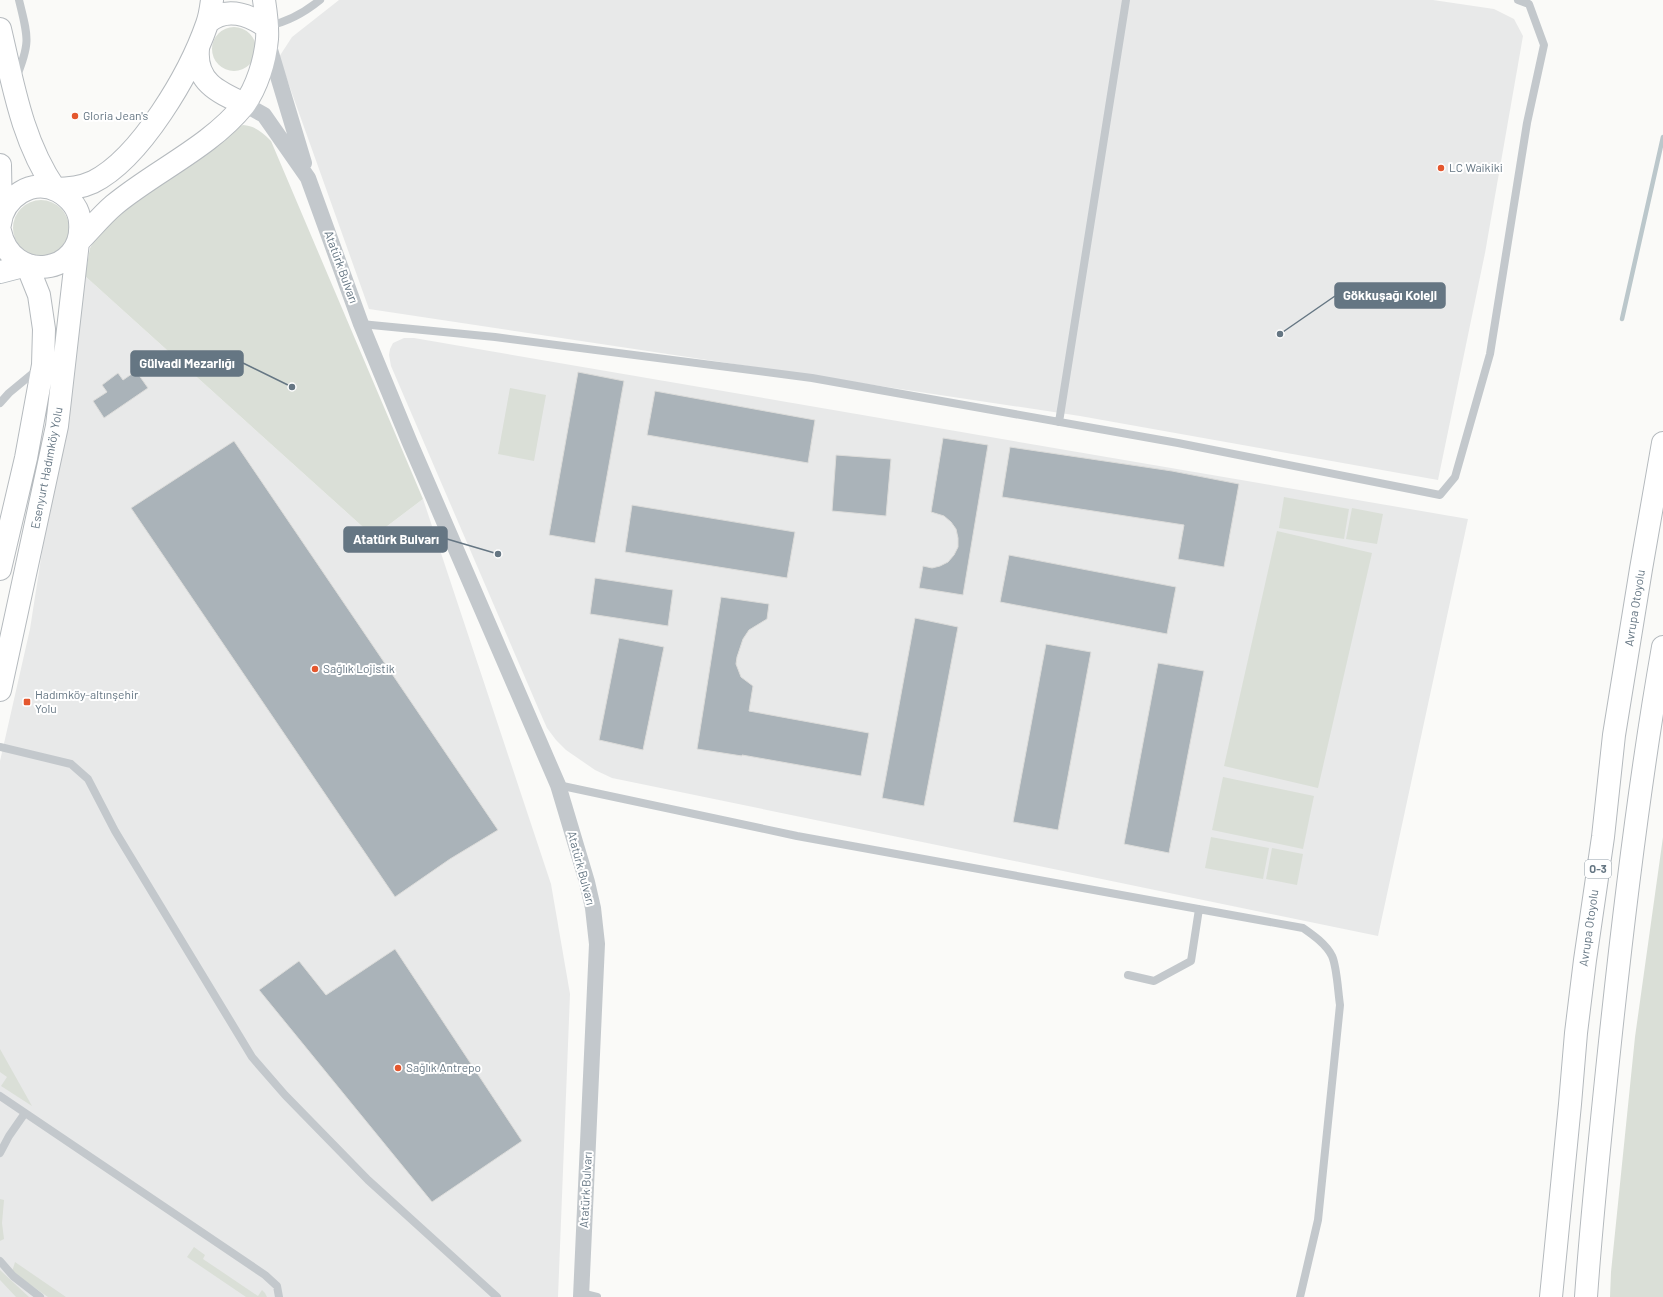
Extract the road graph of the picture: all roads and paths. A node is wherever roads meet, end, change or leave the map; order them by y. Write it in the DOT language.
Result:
graph roads {
  1 [pos="19,0"];
  2 [pos="212,0"];
  3 [pos="264,0"];
  4 [pos="320,0"];
  5 [pos="1126,0"];
  6 [pos="1518,0"];
  7 [pos="208,22"];
  8 [pos="0,29"];
  9 [pos="267,33"];
  10 [pos="198,49"];
  11 [pos="13,84"];
  12 [pos="244,104"];
  13 [pos="0,165"];
  14 [pos="308,178"];
  15 [pos="54,189"];
  16 [pos="0,223"];
  17 [pos="78,242"];
  18 [pos="27,266"];
  19 [pos="0,272"];
  20 [pos="361,324"];
  21 [pos="43,365"];
  22 [pos="0,403"];
  23 [pos="1060,422"];
  24 [pos="1663,443"];
  25 [pos="0,569"];
  26 [pos="1663,647"];
  27 [pos="0,690"];
  28 [pos="0,747"];
  29 [pos="558,785"];
  30 [pos="1199,909"];
  31 [pos="1128,975"];
  32 [pos="0,1096"];
  33 [pos="25,1113"];
  34 [pos="0,1153"];
  35 [pos="0,1261"];
  36 [pos="581,1295"];
  37 [pos="40,1297"];
  38 [pos="279,1297"];
  39 [pos="497,1297"];
  40 [pos="597,1297"];
  41 [pos="1300,1297"];
  42 [pos="1551,1297"];
  43 [pos="1586,1297"];
  1 -- 11 [label="lane"];
  2 -- 7 [label="main road"];
  3 -- 9 [label="main road, Atatürk Bulvarı"];
  4 -- 9 [label="lane"];
  5 -- 23 [label="lane"];
  6 -- 23 [label="lane"];
  7 -- 9 [label="main road"];
  7 -- 10 [label="main road"];
  8 -- 11 [label="main road"];
  9 -- 12 [label="main road, Atatürk Bulvarı"];
  9 -- 14 [label="street, Atatürk Bulvarı"];
  10 -- 12 [label="main road"];
  10 -- 15 [label="main road"];
  11 -- 15 [label="main road"];
  12 -- 14 [label="street, Atatürk Bulvarı"];
  12 -- 17 [label="main road, Atatürk Bulvarı"];
  13 -- 16 [label="main road"];
  14 -- 20 [label="street, Atatürk Bulvarı"];
  15 -- 16 [label="main road"];
  15 -- 17 [label="main road"];
  16 -- 18 [label="main road"];
  17 -- 18 [label="main road"];
  17 -- 27 [label="main road, Esenyurt Hadımköy Yolu"];
  18 -- 19 [label="main road"];
  18 -- 21 [label="main road, Esenyurt Hadımköy Yolu"];
  20 -- 23 [label="lane"];
  20 -- 29 [label="street, Atatürk Bulvarı"];
  21 -- 22 [label="lane"];
  21 -- 25 [label="main road, Esenyurt Hadımköy Yolu"];
  24 -- 42 [label="main road, Avrupa Otoyolu / O-3"];
  26 -- 43 [label="main road"];
  28 -- 39 [label="lane"];
  29 -- 30 [label="lane"];
  29 -- 36 [label="street, Atatürk Bulvarı"];
  30 -- 31 [label="lane"];
  30 -- 41 [label="lane"];
  32 -- 33 [label="lane"];
  33 -- 34 [label="lane"];
  33 -- 38 [label="lane"];
  35 -- 37 [label="lane"];
  36 -- 40 [label="lane"];
}
